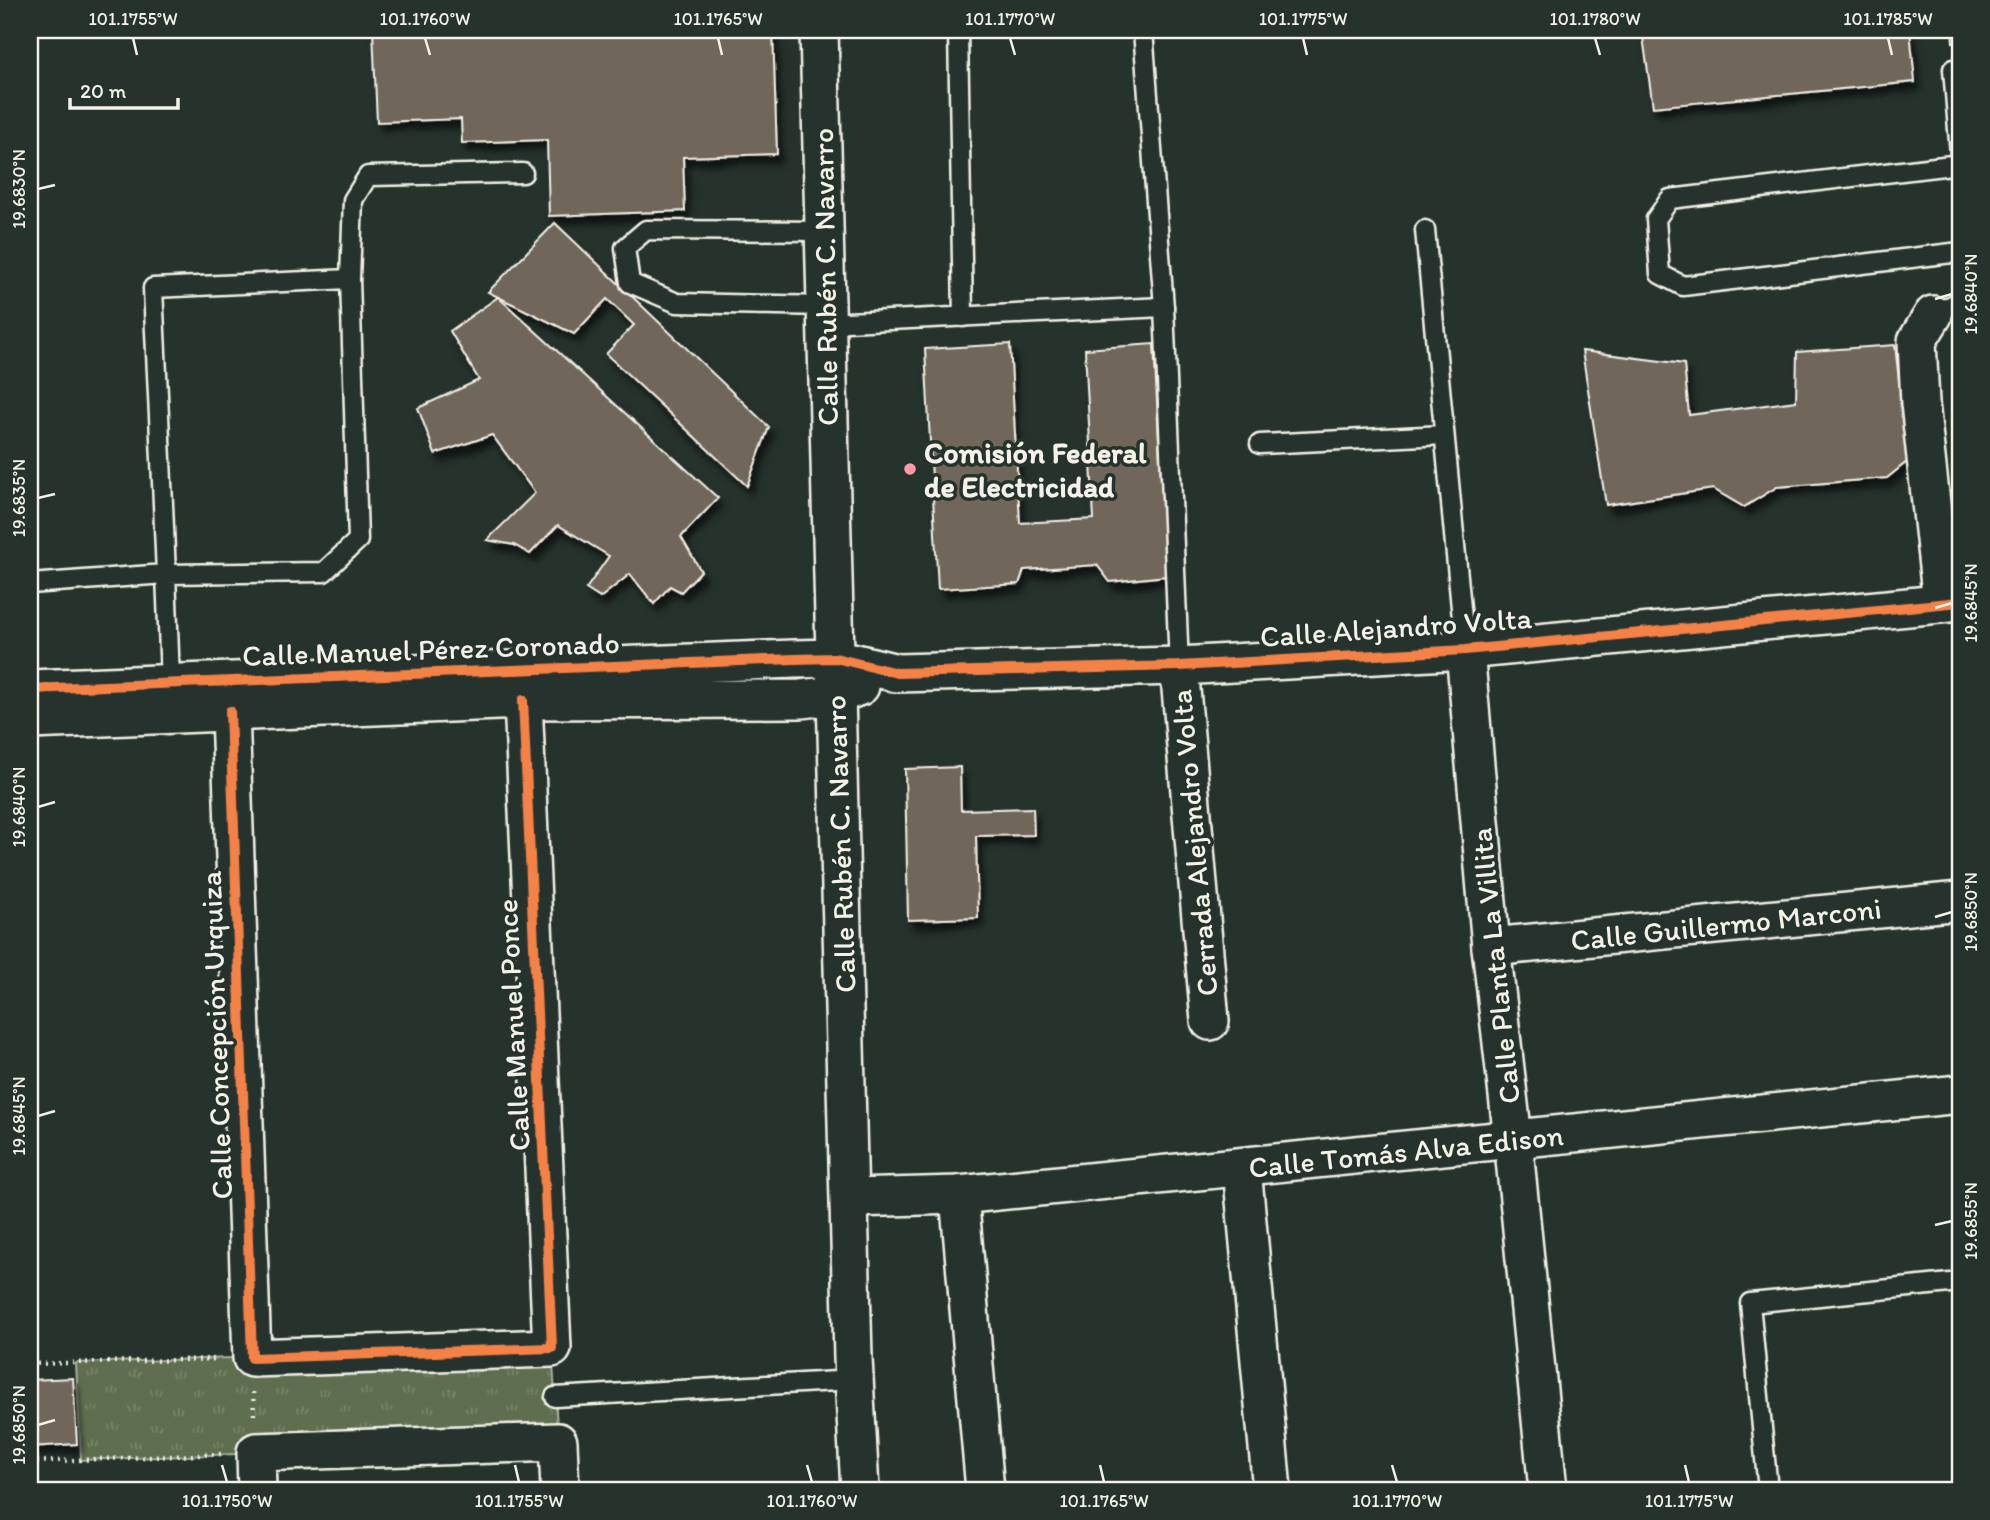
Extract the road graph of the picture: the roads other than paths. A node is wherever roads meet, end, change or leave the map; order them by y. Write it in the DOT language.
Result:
graph roads {
  1 [pos="819,30"];
  2 [pos="958,30"];
  3 [pos="1143,30"];
  4 [pos="1953,69"];
  5 [pos="1960,154"];
  6 [pos="1960,164"];
  7 [pos="523,173"];
  8 [pos="1425,230"];
  9 [pos="824,232"];
  10 [pos="1960,253"];
  11 [pos="350,279"];
  12 [pos="1164,307"];
  13 [pos="1946,308"];
  14 [pos="826,315"];
  15 [pos="963,317"];
  16 [pos="1444,435"];
  17 [pos="1260,444"];
  18 [pos="165,574"];
  19 [pos="30,584"];
  20 [pos="1951,602"];
  21 [pos="1465,650"];
  22 [pos="835,659"];
  23 [pos="1179,666"];
  24 [pos="897,673"];
  25 [pos="170,684"];
  26 [pos="836,695"];
  27 [pos="54,699"];
  28 [pos="523,700"];
  29 [pos="230,711"];
  30 [pos="30,720"];
  31 [pos="1960,901"];
  32 [pos="1491,947"];
  33 [pos="1210,1021"];
  34 [pos="1960,1094"];
  35 [pos="1513,1139"];
  36 [pos="1242,1168"];
  37 [pos="959,1195"];
  38 [pos="851,1198"];
  39 [pos="1960,1282"];
  40 [pos="252,1358"];
  41 [pos="854,1380"];
  42 [pos="555,1397"];
  43 [pos="257,1490"];
  44 [pos="560,1490"];
  45 [pos="860,1490"];
  46 [pos="985,1490"];
  47 [pos="1272,1490"];
  48 [pos="1548,1490"];
  49 [pos="1768,1490"];
  1 -- 9 [label="street, Calle Rubén C. Navarro"];
  2 -- 15 [label="lane"];
  3 -- 12 [label="lane"];
  4 -- 5 [label="lane"];
  6 -- 10 [label="lane"];
  7 -- 11 [label="lane"];
  8 -- 16 [label="lane"];
  9 -- 14 [label="street, Calle Rubén C. Navarro"];
  9 -- 14 [label="lane"];
  11 -- 18 [label="lane"];
  11 -- 18 [label="lane"];
  12 -- 15 [label="lane"];
  12 -- 23 [label="lane"];
  13 -- 20 [label="street"];
  14 -- 15 [label="lane"];
  14 -- 22 [label="street, Calle Rubén C. Navarro"];
  16 -- 17 [label="lane"];
  16 -- 21 [label="lane"];
  18 -- 19 [label="lane"];
  18 -- 25 [label="lane"];
  20 -- 21 [label="street, Calle Alejandro Volta"];
  21 -- 23 [label="street, Calle Alejandro Volta"];
  21 -- 32 [label="street, Calle Planta La Villita"];
  22 -- 24 [label="street, Calle Alejandro Volta"];
  22 -- 25 [label="street, Calle Manuel Pérez Coronado"];
  22 -- 26 [label="street, Calle Rubén C. Navarro"];
  23 -- 24 [label="street, Calle Alejandro Volta"];
  23 -- 33 [label="street, Cerrada Alejandro Volta"];
  24 -- 26 [label="street, Calle Alejandro Volta"];
  25 -- 27 [label="street, Calle Manuel Pérez Coronado"];
  26 -- 28 [label="street, Calle Manuel Pérez Coronado"];
  26 -- 38 [label="street, Calle Rubén C. Navarro"];
  27 -- 29 [label="street, Calle Manuel Pérez Coronado"];
  27 -- 30 [label="street, Calle Manuel Pérez Coronado"];
  28 -- 29 [label="street, Calle Manuel Pérez Coronado"];
  28 -- 40 [label="street, Calle Manuel Ponce"];
  29 -- 40 [label="street, Calle Concepción Urquiza"];
  31 -- 32 [label="street, Calle Guillermo Marconi"];
  32 -- 35 [label="street, Calle Planta La Villita"];
  34 -- 35 [label="street, Calle Tomás Alva Edison"];
  35 -- 36 [label="street, Calle Tomás Alva Edison"];
  35 -- 48 [label="street, Calle Planta La Villita"];
  36 -- 37 [label="street, Calle Tomás Alva Edison"];
  36 -- 47 [label="street"];
  37 -- 38 [label="street, Calle Tomás Alva Edison"];
  37 -- 46 [label="street"];
  38 -- 41 [label="street, Calle Rubén C. Navarro"];
  39 -- 49 [label="lane"];
  41 -- 42 [label="lane"];
  41 -- 45 [label="street, Calle Rubén C. Navarro"];
  43 -- 44 [label="street"];
}
